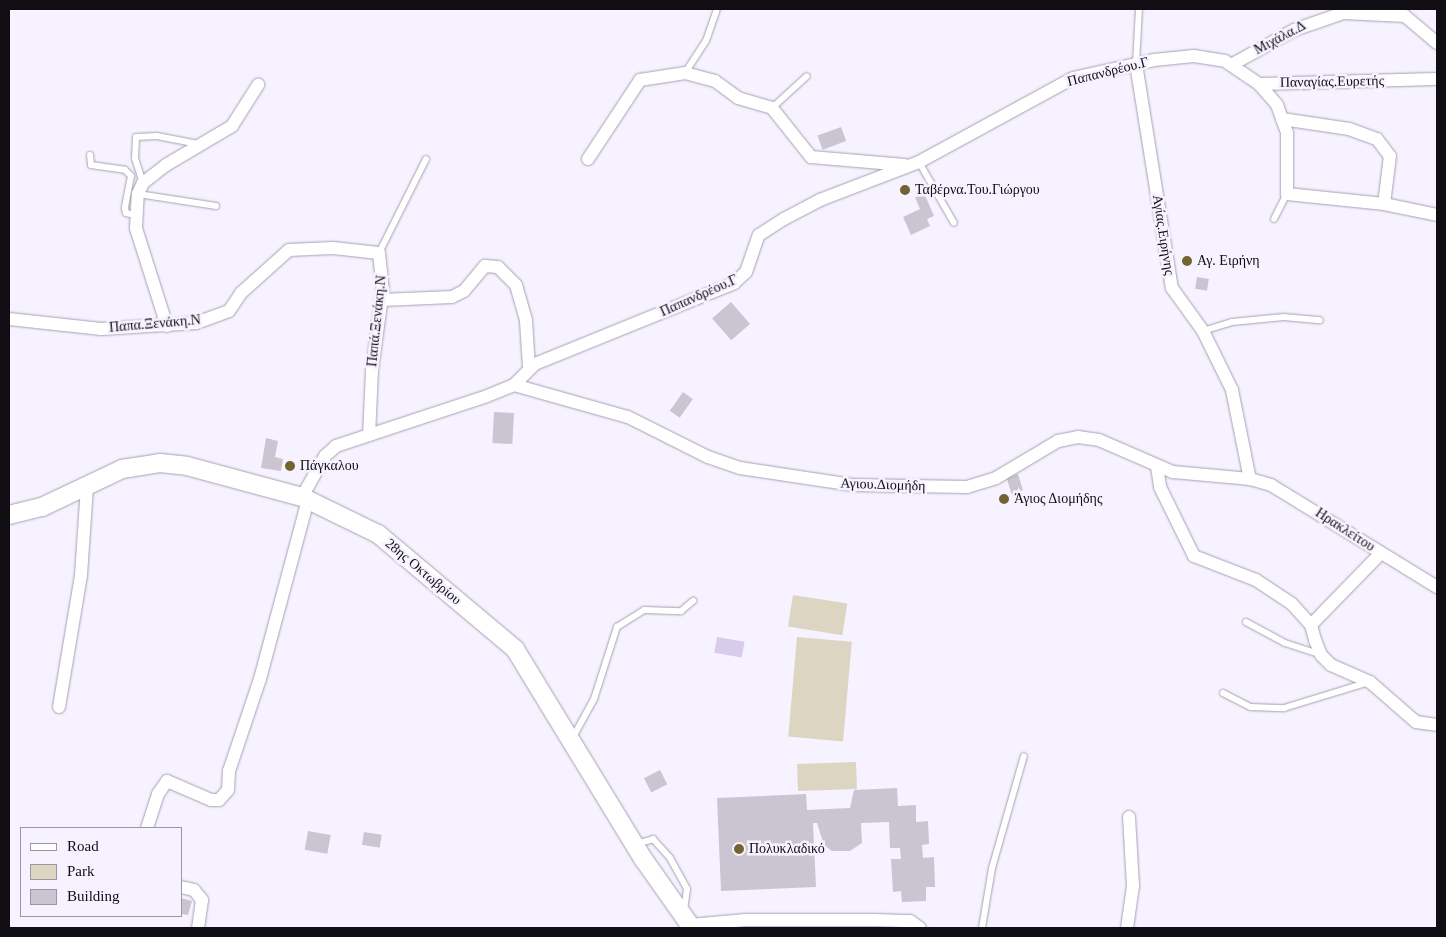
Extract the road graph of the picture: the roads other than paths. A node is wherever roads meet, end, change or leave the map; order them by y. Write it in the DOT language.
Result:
graph roads {
  1 [pos="717,9"];
  2 [pos="1139,9"];
  3 [pos="1355,10"];
  4 [pos="1437,43"];
  5 [pos="1136,64"];
  6 [pos="1233,64"];
  7 [pos="685,73"];
  8 [pos="807,76"];
  9 [pos="1437,79"];
  10 [pos="1259,84"];
  11 [pos="258,85"];
  12 [pos="772,108"];
  13 [pos="1282,119"];
  14 [pos="198,144"];
  15 [pos="90,155"];
  16 [pos="426,159"];
  17 [pos="588,159"];
  18 [pos="914,164"];
  19 [pos="141,188"];
  20 [pos="1288,194"];
  21 [pos="1384,204"];
  22 [pos="216,206"];
  23 [pos="134,214"];
  24 [pos="1437,215"];
  25 [pos="1274,219"];
  26 [pos="954,223"];
  27 [pos="379,253"];
  28 [pos="382,300"];
  29 [pos="9,320"];
  30 [pos="1320,320"];
  31 [pos="167,326"];
  32 [pos="1203,331"];
  33 [pos="529,368"];
  34 [pos="514,385"];
  35 [pos="369,435"];
  36 [pos="1157,467"];
  37 [pos="1250,479"];
  38 [pos="87,487"];
  39 [pos="305,499"];
  40 [pos="9,515"];
  41 [pos="1380,553"];
  42 [pos="1437,587"];
  43 [pos="693,601"];
  44 [pos="1246,622"];
  45 [pos="1311,626"];
  46 [pos="1321,654"];
  47 [pos="1370,682"];
  48 [pos="1223,693"];
  49 [pos="59,707"];
  50 [pos="1437,725"];
  51 [pos="572,740"];
  52 [pos="1024,756"];
  53 [pos="1129,817"];
  54 [pos="147,827"];
  55 [pos="182,887"];
  56 [pos="688,923"];
  57 [pos="198,928"];
  58 [pos="920,928"];
  59 [pos="982,928"];
  60 [pos="1127,928"];
  1 -- 7 [label="lane"];
  2 -- 5 [label="lane"];
  3 -- 4 [label="street, Μιχάλα.Δ"];
  3 -- 6 [label="street, Μιχάλα.Δ"];
  5 -- 6 [label="street, Παπανδρέου.Γ"];
  5 -- 18 [label="street, Παπανδρέου.Γ"];
  5 -- 32 [label="street, Αγίας.Ειρήνης"];
  6 -- 10 [label="street"];
  7 -- 12 [label="street"];
  7 -- 17 [label="street"];
  8 -- 12 [label="lane"];
  9 -- 10 [label="street, Παναγίας.Ευρετής"];
  10 -- 13 [label="street"];
  11 -- 14 [label="street"];
  12 -- 18 [label="street"];
  13 -- 20 [label="street"];
  13 -- 21 [label="street"];
  14 -- 19 [label="street"];
  14 -- 19 [label="lane"];
  15 -- 23 [label="lane"];
  16 -- 27 [label="lane"];
  18 -- 26 [label="lane"];
  18 -- 33 [label="street, Παπανδρέου.Γ"];
  19 -- 22 [label="lane"];
  19 -- 23 [label="street"];
  20 -- 21 [label="street"];
  20 -- 25 [label="lane"];
  21 -- 24 [label="street"];
  23 -- 31 [label="street"];
  27 -- 28 [label="street, Παπά.Ξενάκη.Ν"];
  27 -- 31 [label="street, Παπα.Ξενάκη.Ν"];
  28 -- 33 [label="street"];
  28 -- 35 [label="street, Παπά.Ξενάκη.Ν"];
  29 -- 31 [label="street, Παπα.Ξενάκη.Ν"];
  30 -- 32 [label="lane"];
  32 -- 37 [label="street, Αγίας.Ειρήνης"];
  33 -- 34 [label="street, Παπανδρέου.Γ"];
  34 -- 35 [label="street, Παπανδρέου.Γ"];
  34 -- 36 [label="street, Αγιου.Διομήδη"];
  35 -- 39 [label="street, Παπανδρέου.Γ"];
  36 -- 37 [label="street, Αγιου.Διομήδη"];
  36 -- 45 [label="street"];
  37 -- 41 [label="street, Ηρακλείτου"];
  38 -- 39 [label="main road, 28ης Οκτωβρίου"];
  38 -- 40 [label="main road, 28ης Οκτωβρίου"];
  38 -- 49 [label="street"];
  39 -- 51 [label="main road, 28ης Οκτωβρίου"];
  39 -- 54 [label="street, Παπανδρέου.Γ"];
  41 -- 42 [label="street, Ηρακλείτου"];
  41 -- 45 [label="street"];
  43 -- 51 [label="lane"];
  44 -- 46 [label="lane"];
  45 -- 46 [label="street"];
  46 -- 47 [label="street"];
  47 -- 48 [label="lane"];
  47 -- 50 [label="street"];
  51 -- 56 [label="main road, 28ης Οκτωβρίου"];
  52 -- 59 [label="lane"];
  53 -- 60 [label="street"];
  55 -- 57 [label="street"];
  56 -- 58 [label="street"];
}
